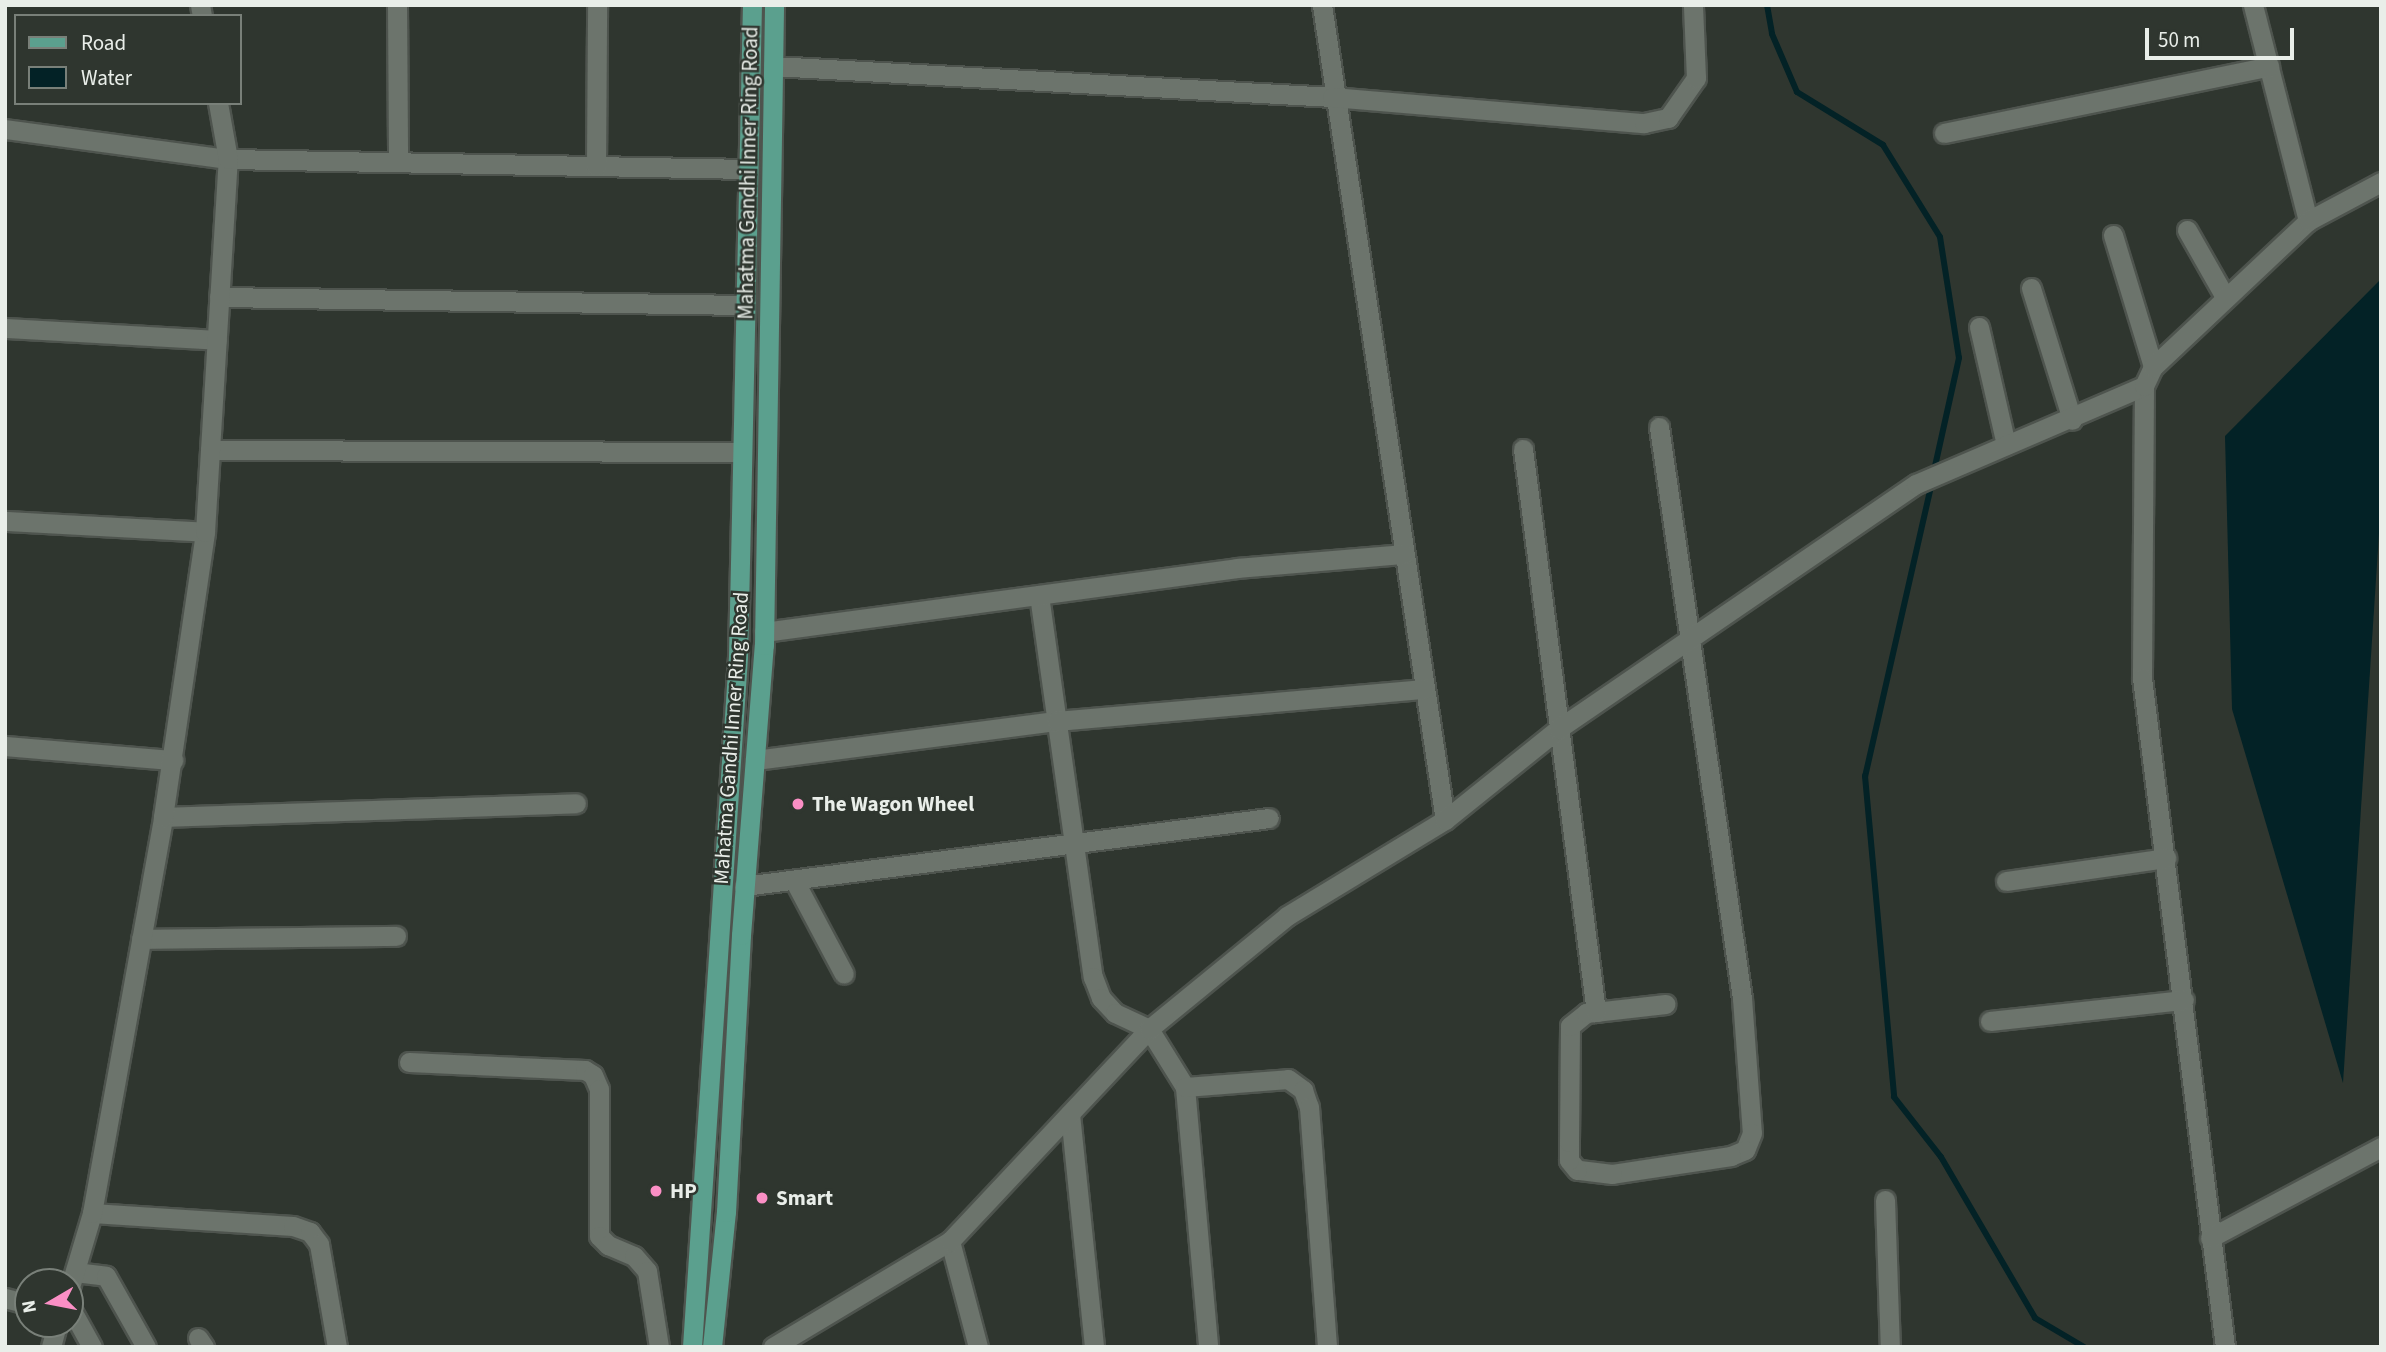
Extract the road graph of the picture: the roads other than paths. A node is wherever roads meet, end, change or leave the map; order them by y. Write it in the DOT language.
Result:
graph roads {
  1 [pos="397,5"];
  2 [pos="597,5"];
  3 [pos="752,5"];
  4 [pos="774,5"];
  5 [pos="1322,5"];
  6 [pos="1693,5"];
  7 [pos="2253,5"];
  8 [pos="773,66"];
  9 [pos="2269,66"];
  10 [pos="1332,97"];
  11 [pos="218,105"];
  12 [pos="5,128"];
  13 [pos="1944,133"];
  14 [pos="228,159"];
  15 [pos="398,162"];
  16 [pos="596,166"];
  17 [pos="748,169"];
  18 [pos="2381,182"];
  19 [pos="2308,221"];
  20 [pos="2187,230"];
  21 [pos="2112,234"];
  22 [pos="2031,288"];
  23 [pos="219,297"];
  24 [pos="2225,297"];
  25 [pos="745,305"];
  26 [pos="1979,327"];
  27 [pos="5,328"];
  28 [pos="217,340"];
  29 [pos="2153,367"];
  30 [pos="2144,386"];
  31 [pos="2072,419"];
  32 [pos="1659,427"];
  33 [pos="2006,445"];
  34 [pos="1523,449"];
  35 [pos="210,450"];
  36 [pos="742,452"];
  37 [pos="5,522"];
  38 [pos="205,532"];
  39 [pos="1404,554"];
  40 [pos="1039,595"];
  41 [pos="764,632"];
  42 [pos="1688,642"];
  43 [pos="1424,689"];
  44 [pos="1057,721"];
  45 [pos="1558,729"];
  46 [pos="5,746"];
  47 [pos="173,760"];
  48 [pos="755,760"];
  49 [pos="576,803"];
  50 [pos="163,817"];
  51 [pos="1269,818"];
  52 [pos="1445,820"];
  53 [pos="1074,845"];
  54 [pos="2165,858"];
  55 [pos="794,880"];
  56 [pos="2006,881"];
  57 [pos="744,886"];
  58 [pos="396,936"];
  59 [pos="141,939"];
  60 [pos="844,974"];
  61 [pos="2185,1000"];
  62 [pos="1665,1003"];
  63 [pos="1596,1012"];
  64 [pos="1990,1021"];
  65 [pos="1149,1029"];
  66 [pos="409,1062"];
  67 [pos="1185,1087"];
  68 [pos="1070,1114"];
  69 [pos="2381,1147"];
  70 [pos="1885,1200"];
  71 [pos="92,1213"];
  72 [pos="2210,1238"];
  73 [pos="950,1241"];
  74 [pos="76,1268"];
  75 [pos="84,1278"];
  76 [pos="146,1347"];
  77 [pos="337,1347"];
  78 [pos="659,1347"];
  79 [pos="692,1347"];
  80 [pos="712,1347"];
  81 [pos="773,1347"];
  82 [pos="978,1347"];
  83 [pos="1094,1347"];
  84 [pos="1208,1347"];
  85 [pos="1327,1347"];
  86 [pos="1890,1347"];
  87 [pos="2225,1347"];
  1 -- 15 [label="street"];
  2 -- 16 [label="street"];
  3 -- 17 [label="main road, Mahatma Gandhi Inner Ring Road"];
  4 -- 8 [label="main road, Mahatma Gandhi Inner Ring Road"];
  5 -- 10 [label="street"];
  6 -- 10 [label="street"];
  7 -- 9 [label="street"];
  8 -- 10 [label="street"];
  8 -- 41 [label="main road, Mahatma Gandhi Inner Ring Road"];
  9 -- 13 [label="street"];
  9 -- 19 [label="street"];
  10 -- 39 [label="street"];
  11 -- 14 [label="street"];
  12 -- 14 [label="street"];
  14 -- 15 [label="street"];
  14 -- 23 [label="street"];
  15 -- 16 [label="street"];
  16 -- 17 [label="street"];
  17 -- 25 [label="main road, Mahatma Gandhi Inner Ring Road"];
  18 -- 19 [label="street"];
  19 -- 24 [label="street"];
  20 -- 24 [label="street"];
  21 -- 29 [label="street"];
  22 -- 31 [label="street"];
  23 -- 25 [label="street"];
  23 -- 28 [label="street"];
  24 -- 29 [label="street"];
  25 -- 36 [label="main road, Mahatma Gandhi Inner Ring Road"];
  26 -- 33 [label="street"];
  27 -- 28 [label="street"];
  28 -- 35 [label="street"];
  29 -- 30 [label="street"];
  30 -- 31 [label="street"];
  30 -- 54 [label="street"];
  31 -- 33 [label="street"];
  32 -- 42 [label="street"];
  33 -- 42 [label="street"];
  34 -- 45 [label="street"];
  35 -- 36 [label="street"];
  35 -- 38 [label="street"];
  36 -- 79 [label="main road, Mahatma Gandhi Inner Ring Road"];
  37 -- 38 [label="street"];
  38 -- 47 [label="street"];
  39 -- 40 [label="street"];
  39 -- 43 [label="street"];
  40 -- 41 [label="street"];
  40 -- 44 [label="street"];
  41 -- 48 [label="main road, Mahatma Gandhi Inner Ring Road"];
  42 -- 45 [label="street"];
  42 -- 63 [label="street"];
  43 -- 44 [label="street"];
  43 -- 52 [label="street"];
  44 -- 48 [label="street"];
  44 -- 53 [label="street"];
  45 -- 52 [label="street"];
  45 -- 63 [label="street"];
  46 -- 47 [label="street"];
  47 -- 50 [label="street"];
  48 -- 57 [label="main road, Mahatma Gandhi Inner Ring Road"];
  49 -- 50 [label="street"];
  50 -- 59 [label="street"];
  51 -- 53 [label="street"];
  52 -- 65 [label="street"];
  53 -- 55 [label="street"];
  53 -- 65 [label="street"];
  54 -- 56 [label="street"];
  54 -- 61 [label="street"];
  55 -- 57 [label="street"];
  55 -- 60 [label="street"];
  57 -- 80 [label="main road, Mahatma Gandhi Inner Ring Road"];
  58 -- 59 [label="street"];
  59 -- 71 [label="street"];
  61 -- 64 [label="street"];
  61 -- 72 [label="street"];
  62 -- 63 [label="street"];
  65 -- 67 [label="street"];
  65 -- 68 [label="street"];
  66 -- 78 [label="street"];
  67 -- 84 [label="street"];
  67 -- 85 [label="street"];
  68 -- 73 [label="street"];
  68 -- 83 [label="street"];
  69 -- 72 [label="street"];
  70 -- 86 [label="street"];
  71 -- 74 [label="street"];
  71 -- 77 [label="street"];
  72 -- 87 [label="street"];
  73 -- 81 [label="street"];
  73 -- 82 [label="street"];
  75 -- 76 [label="street"];
}
